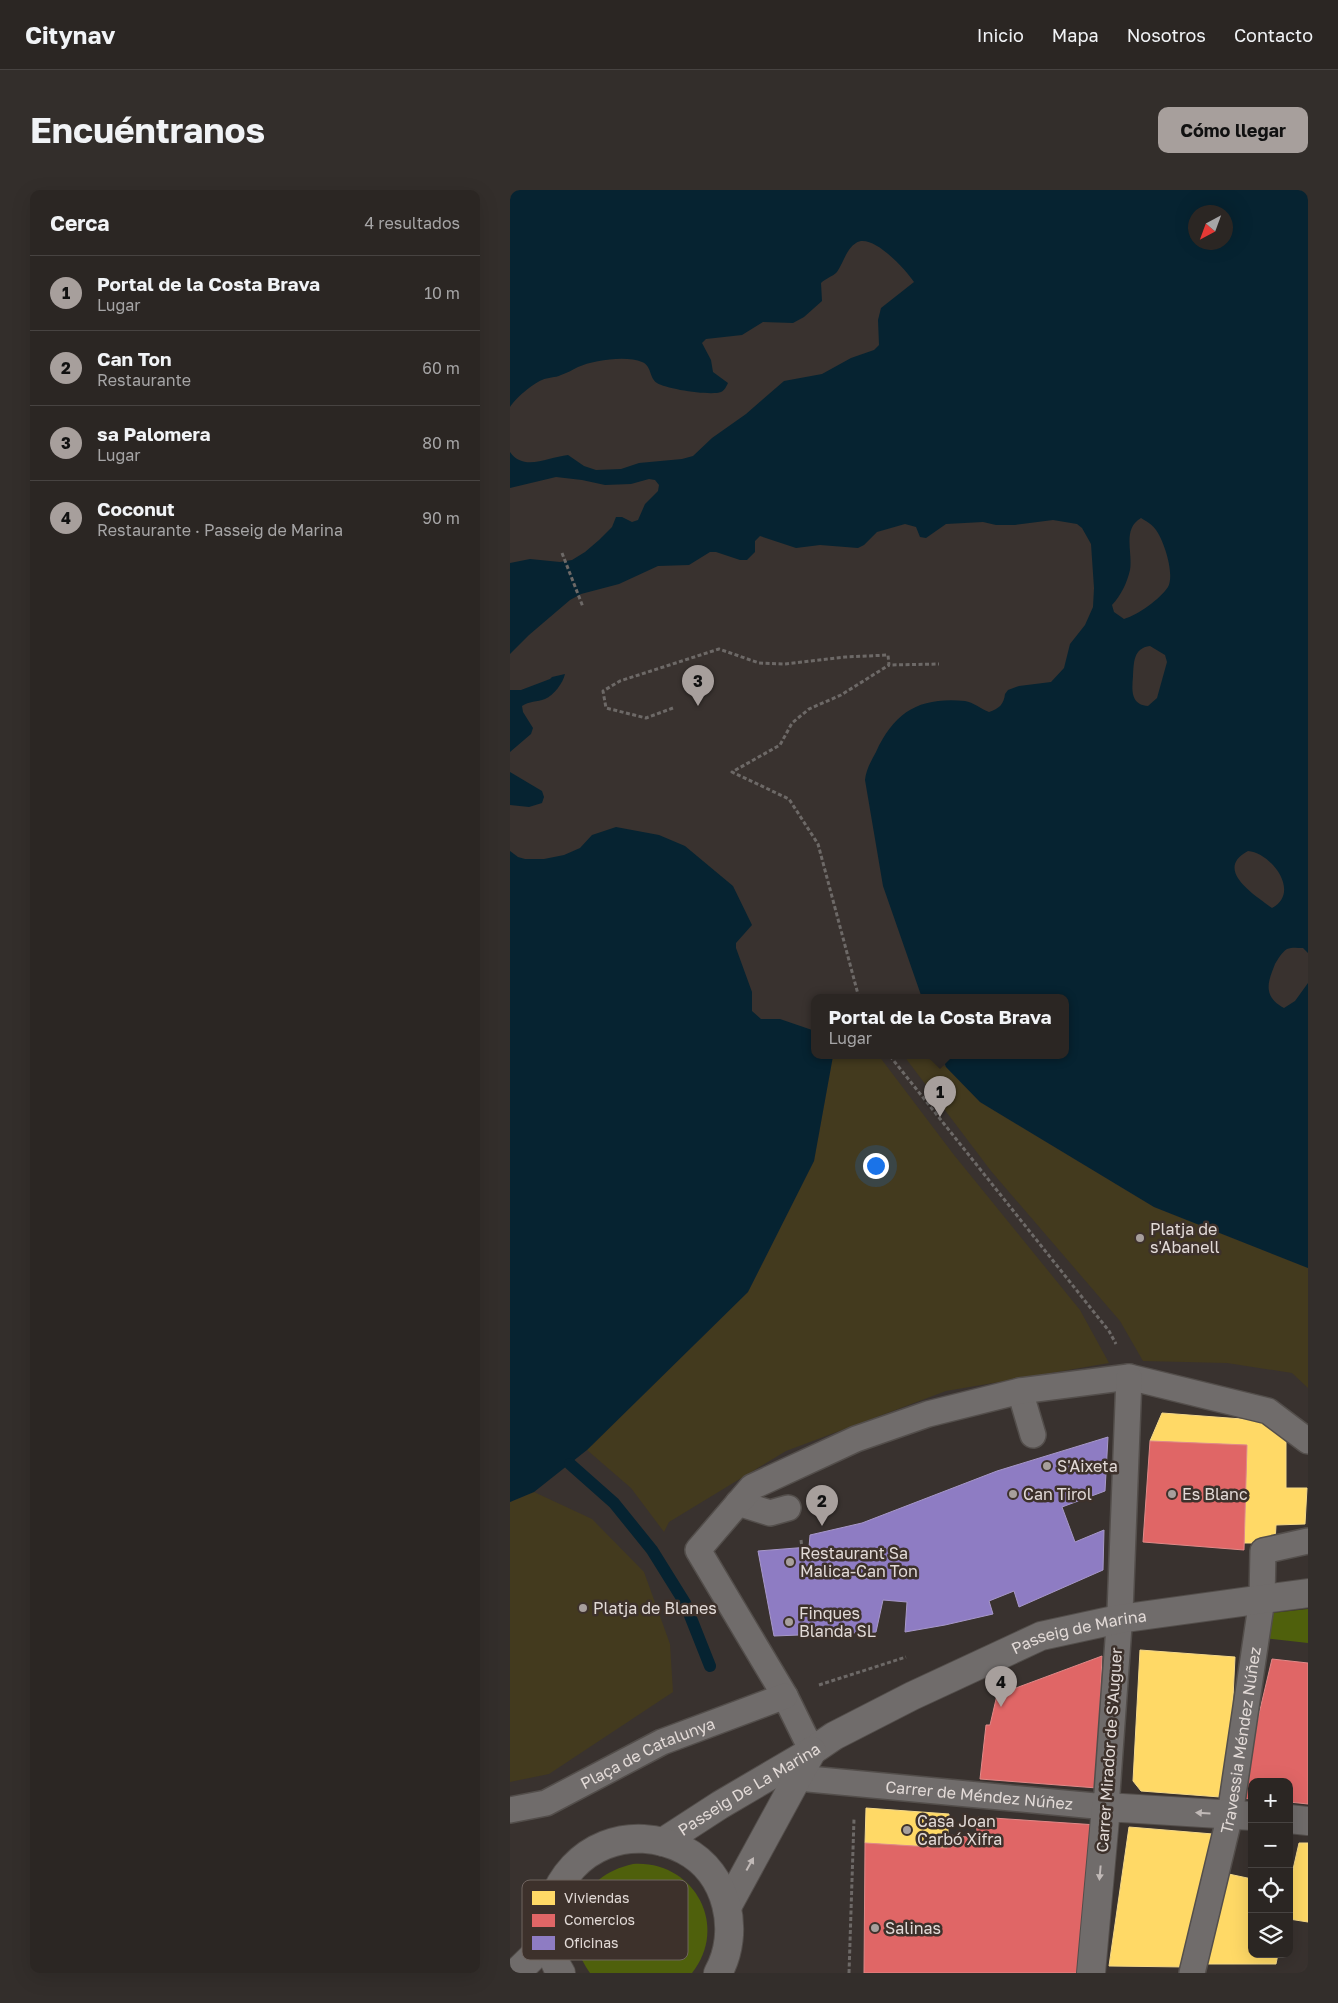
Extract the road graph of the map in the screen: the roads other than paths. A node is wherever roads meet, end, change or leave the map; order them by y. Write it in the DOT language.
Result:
graph roads {
  1 [pos="1129,1377"];
  2 [pos="1020,1391"];
  3 [pos="1033,1435"];
  4 [pos="1308,1441"];
  5 [pos="738,1503"];
  6 [pos="788,1508"];
  7 [pos="1308,1541"];
  8 [pos="1308,1593"];
  9 [pos="1262,1599"];
  10 [pos="1119,1619"];
  11 [pos="785,1696"];
  12 [pos="812,1751"];
  13 [pos="798,1778"];
  14 [pos="1106,1807"];
  15 [pos="510,1810"];
  16 [pos="1241,1816"];
  17 [pos="1293,1819"];
  18 [pos="1308,1821"];
  19 [pos="664,1842"];
  20 [pos="563,1880"];
  21 [pos="727,1907"];
  22 [pos="529,1960"];
  23 [pos="556,1960"];
  24 [pos="516,1973"];
  25 [pos="561,1973"];
  26 [pos="718,1973"];
  27 [pos="1091,1973"];
  28 [pos="1192,1973"];
  1 -- 2 [label="street"];
  1 -- 4 [label="street"];
  1 -- 10 [label="street, Carrer Mirador de S'Auguer"];
  2 -- 3 [label="street"];
  2 -- 5 [label="street"];
  5 -- 6 [label="street"];
  5 -- 11 [label="street"];
  7 -- 9 [label="street, Travessia Méndez Núñez"];
  8 -- 9 [label="street, Passeig de Marina"];
  9 -- 10 [label="street, Passeig de Marina"];
  9 -- 16 [label="street, Travessia Méndez Núñez"];
  10 -- 12 [label="street, Passeig de Marina"];
  10 -- 14 [label="street, Carrer Mirador de S'Auguer"];
  11 -- 12 [label="street"];
  11 -- 15 [label="street, Plaça de Catalunya"];
  12 -- 13 [label="street, Passeig De La Marina"];
  12 -- 19 [label="street, Passeig De La Marina"];
  13 -- 14 [label="street, Carrer de Méndez Núñez"];
  21 -- 13 [label="street, Passeig De La Marina, one-way"];
  16 -- 14 [label="street, Carrer de Méndez Núñez, one-way"];
  14 -- 27 [label="street, Carrer Mirador de S'Auguer, one-way"];
  16 -- 28 [label="street, Travessia Méndez Núñez"];
  17 -- 18 [label="street"];
  19 -- 20 [label="street"];
  19 -- 21 [label="street"];
  21 -- 26 [label="street"];
  22 -- 24 [label="street"];
  23 -- 25 [label="street"];
}
